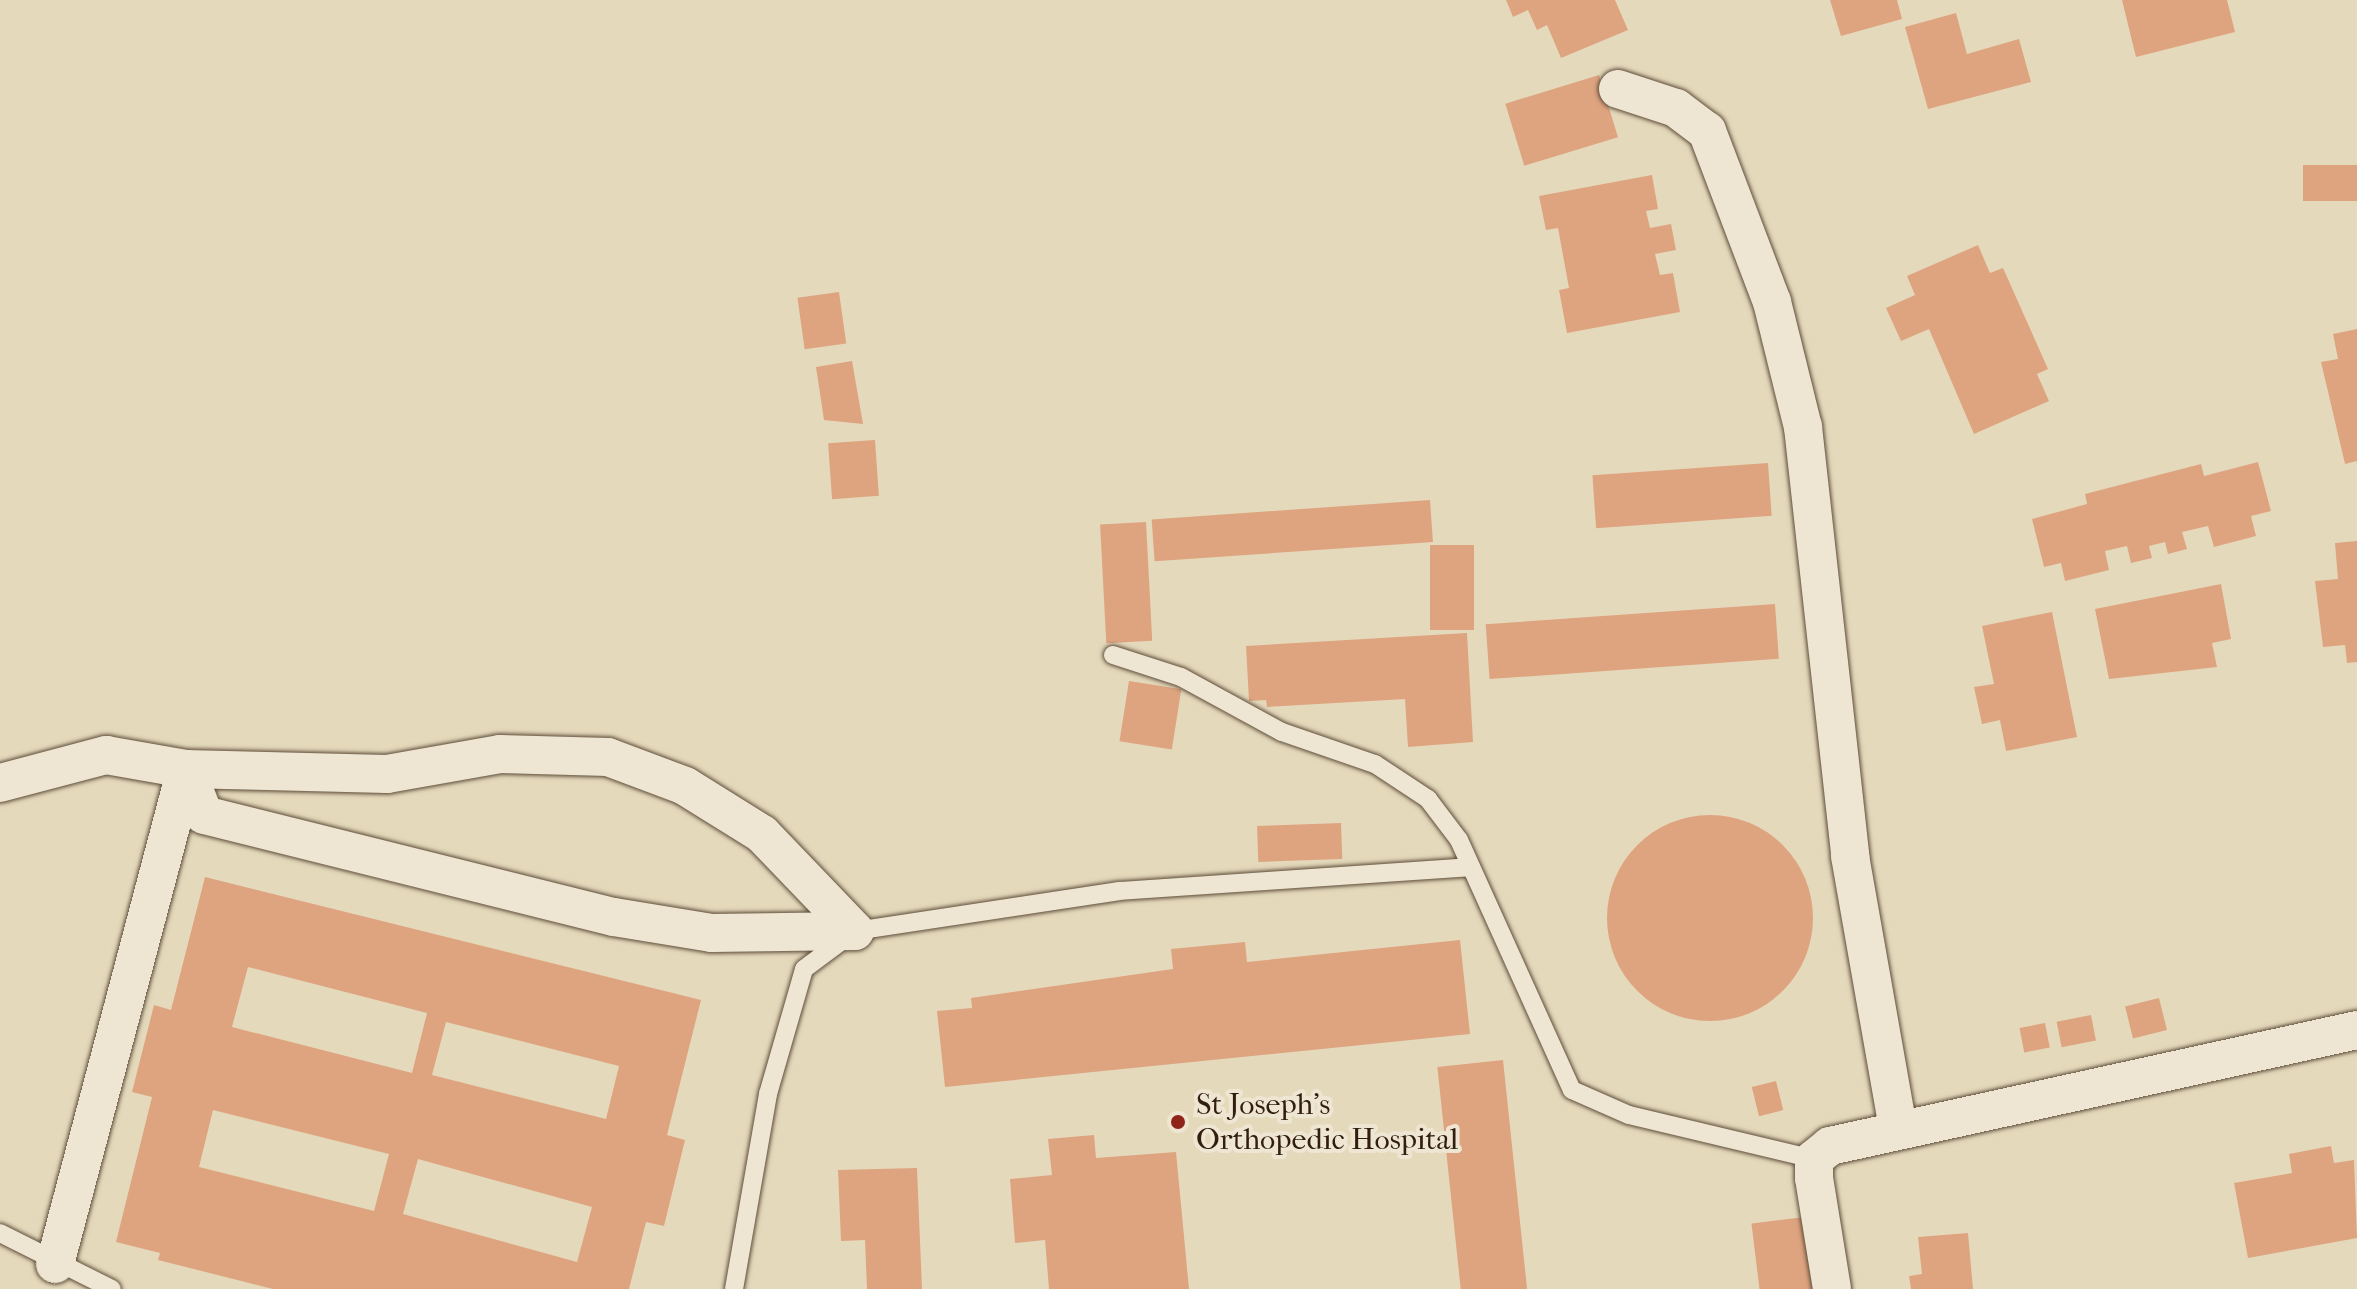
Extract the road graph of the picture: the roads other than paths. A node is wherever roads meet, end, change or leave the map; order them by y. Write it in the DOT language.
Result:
graph roads {
  1 [pos="1618,89"];
  2 [pos="1113,655"];
  3 [pos="186,769"];
  4 [pos="0,783"];
  5 [pos="1467,867"];
  6 [pos="855,931"];
  7 [pos="2357,1030"];
  8 [pos="1898,1128"];
  9 [pos="1814,1159"];
  10 [pos="0,1233"];
  11 [pos="55,1264"];
  12 [pos="112,1289"];
  13 [pos="734,1289"];
  14 [pos="1832,1289"];
  1 -- 8 [label="street"];
  2 -- 5 [label="lane"];
  3 -- 4 [label="street"];
  3 -- 6 [label="street"];
  3 -- 6 [label="street"];
  3 -- 11 [label="street"];
  5 -- 6 [label="lane"];
  5 -- 9 [label="lane"];
  6 -- 13 [label="lane"];
  7 -- 8 [label="street"];
  8 -- 9 [label="street"];
  9 -- 14 [label="street"];
  10 -- 11 [label="lane"];
  11 -- 12 [label="lane"];
}
